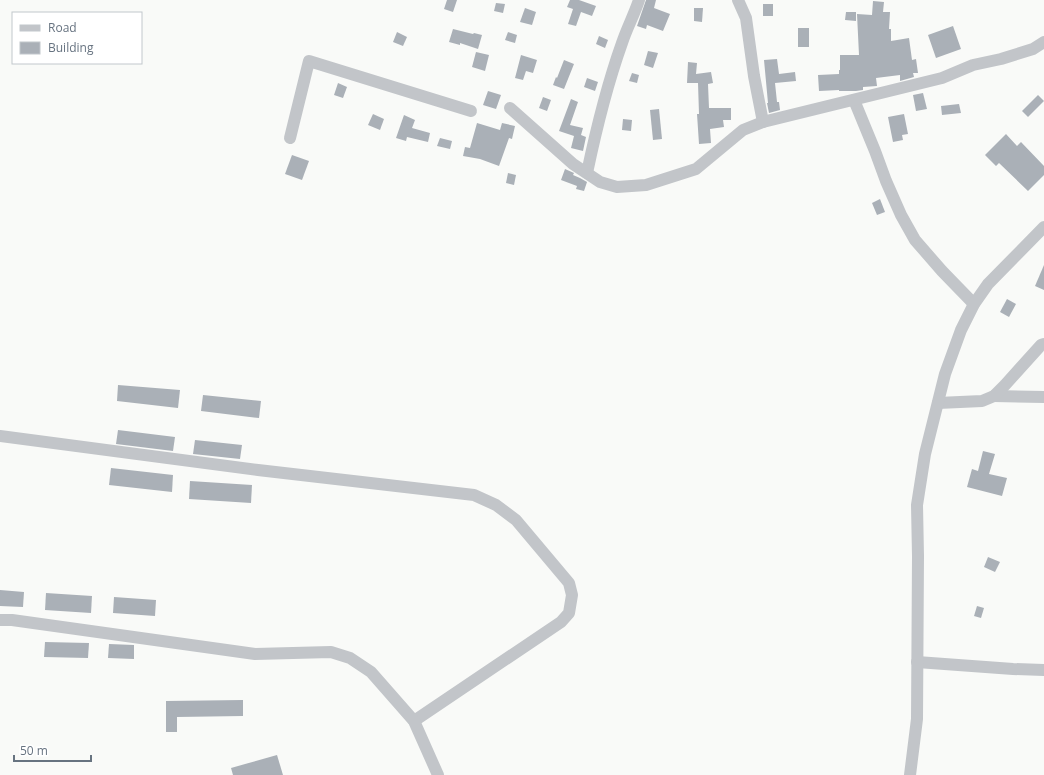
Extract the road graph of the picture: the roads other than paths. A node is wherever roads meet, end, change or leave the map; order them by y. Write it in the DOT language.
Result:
graph roads {
  1 [pos="639,0"];
  2 [pos="738,0"];
  3 [pos="1044,42"];
  4 [pos="854,100"];
  5 [pos="510,108"];
  6 [pos="471,111"];
  7 [pos="763,122"];
  8 [pos="290,138"];
  9 [pos="587,173"];
  10 [pos="1044,228"];
  11 [pos="974,304"];
  12 [pos="1044,344"];
  13 [pos="994,396"];
  14 [pos="1044,397"];
  15 [pos="938,403"];
  16 [pos="0,436"];
  17 [pos="0,620"];
  18 [pos="917,662"];
  19 [pos="1044,670"];
  20 [pos="414,721"];
  21 [pos="438,775"];
  22 [pos="910,775"];
  1 -- 9 [label="street"];
  2 -- 7 [label="street"];
  3 -- 4 [label="street"];
  4 -- 7 [label="street"];
  4 -- 11 [label="street"];
  5 -- 9 [label="street"];
  6 -- 8 [label="street"];
  7 -- 9 [label="street"];
  10 -- 11 [label="street"];
  11 -- 15 [label="street"];
  12 -- 13 [label="street"];
  13 -- 14 [label="street"];
  13 -- 15 [label="street"];
  15 -- 18 [label="street"];
  16 -- 20 [label="street"];
  17 -- 20 [label="street"];
  18 -- 19 [label="street"];
  18 -- 22 [label="street"];
  20 -- 21 [label="street"];
}
